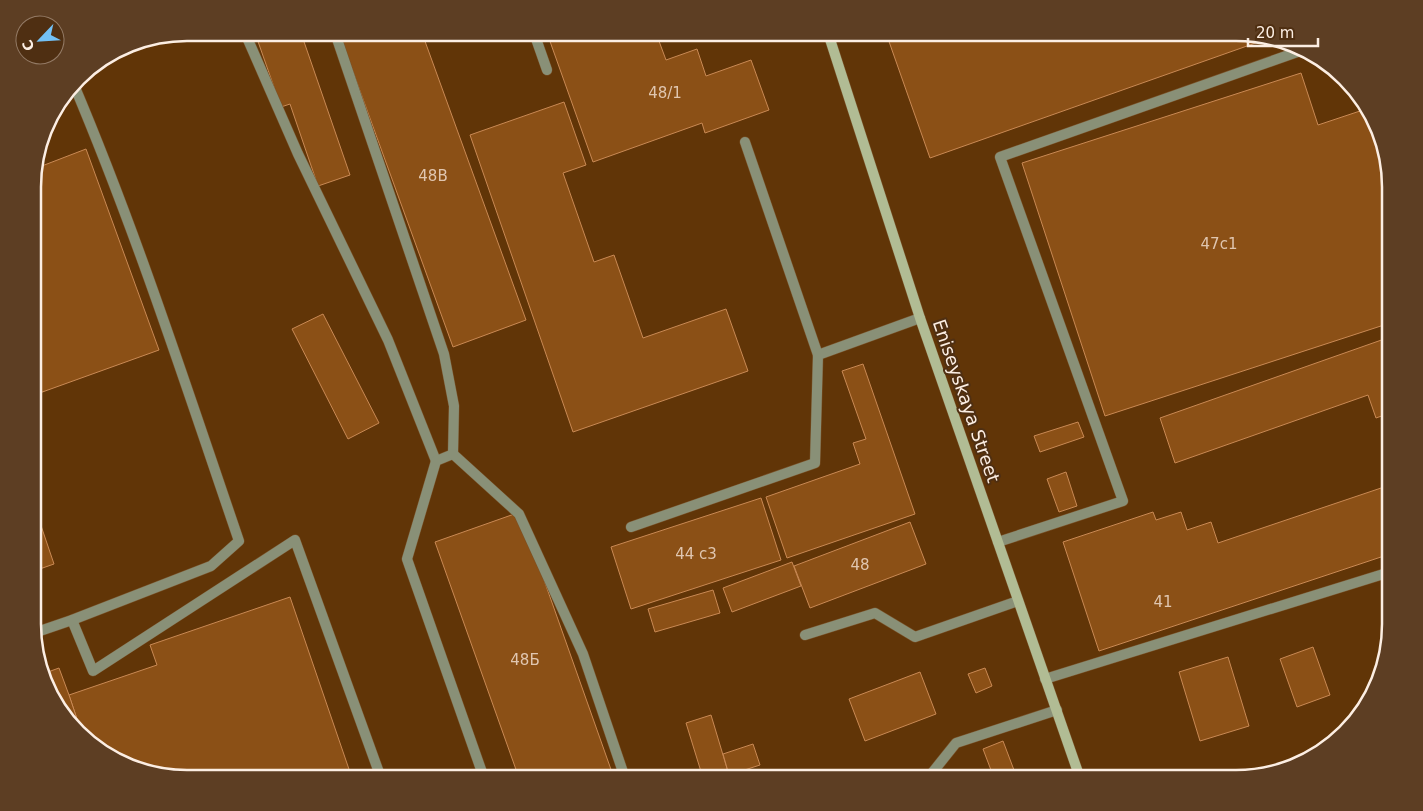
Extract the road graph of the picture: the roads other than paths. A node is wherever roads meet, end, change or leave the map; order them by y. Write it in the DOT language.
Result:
graph roads {
  1 [pos="249,41"];
  2 [pos="338,41"];
  3 [pos="537,41"];
  4 [pos="831,41"];
  5 [pos="1294,53"];
  6 [pos="547,70"];
  7 [pos="77,91"];
  8 [pos="745,142"];
  9 [pos="920,318"];
  10 [pos="818,355"];
  11 [pos="453,454"];
  12 [pos="436,461"];
  13 [pos="631,527"];
  14 [pos="998,542"];
  15 [pos="1381,575"];
  16 [pos="1018,601"];
  17 [pos="72,620"];
  18 [pos="41,630"];
  19 [pos="805,635"];
  20 [pos="1045,679"];
  21 [pos="1056,710"];
  22 [pos="935,769"];
  23 [pos="1077,769"];
  24 [pos="378,770"];
  25 [pos="481,770"];
  26 [pos="621,770"];
  1 -- 12 [label="lane"];
  2 -- 11 [label="lane"];
  3 -- 6 [label="lane"];
  4 -- 9 [label="street, Eniseyskaya Street"];
  5 -- 14 [label="lane"];
  7 -- 17 [label="lane"];
  8 -- 10 [label="lane"];
  9 -- 10 [label="lane"];
  9 -- 14 [label="street, Eniseyskaya Street"];
  10 -- 13 [label="lane"];
  11 -- 12 [label="lane"];
  11 -- 26 [label="lane"];
  12 -- 25 [label="lane"];
  14 -- 16 [label="street, Eniseyskaya Street"];
  15 -- 20 [label="lane"];
  16 -- 19 [label="lane"];
  16 -- 20 [label="street, Eniseyskaya Street"];
  17 -- 18 [label="lane"];
  17 -- 24 [label="lane"];
  20 -- 21 [label="street, Eniseyskaya Street"];
  21 -- 22 [label="lane"];
  21 -- 23 [label="street, Eniseyskaya Street"];
}
